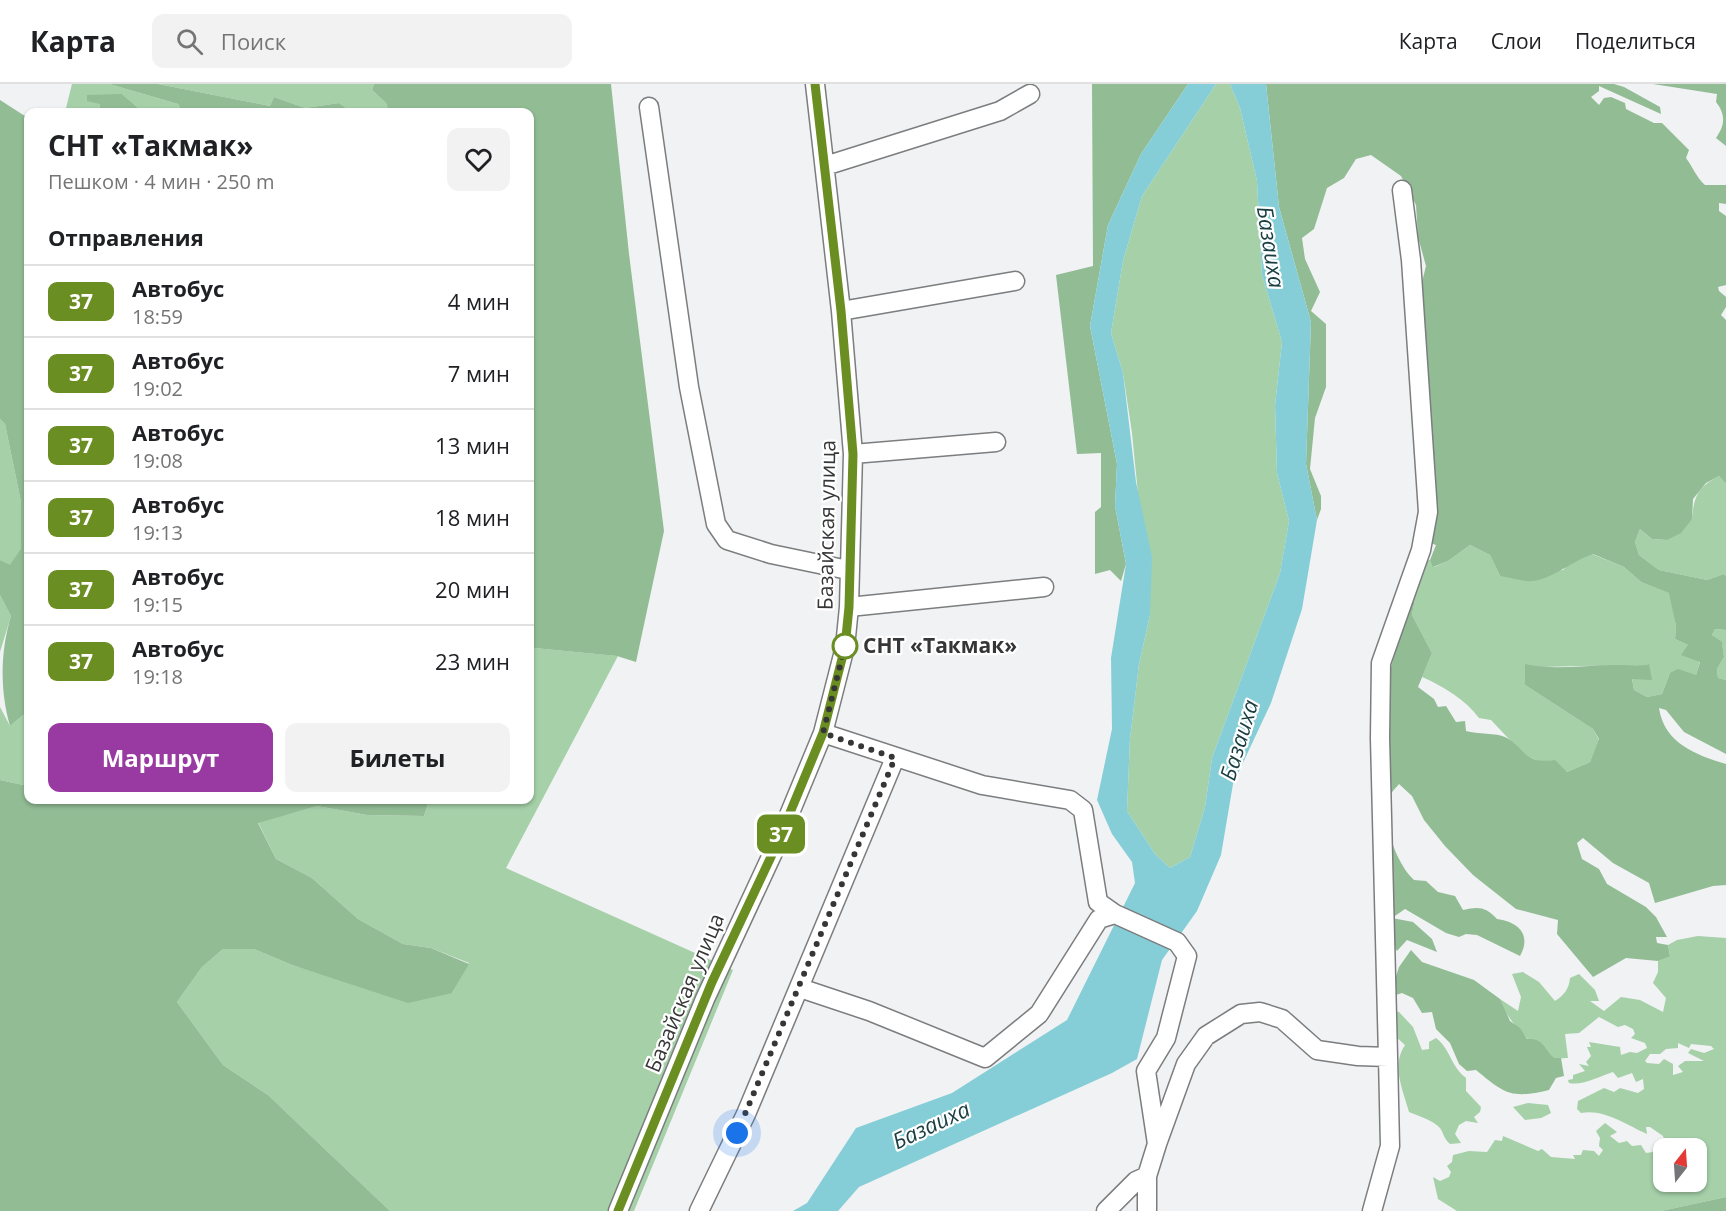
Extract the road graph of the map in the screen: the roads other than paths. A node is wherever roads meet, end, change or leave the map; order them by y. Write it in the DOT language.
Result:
graph roads {
  1 [pos="815,84"];
  2 [pos="1030,94"];
  3 [pos="650,107"];
  4 [pos="825,166"];
  5 [pos="1402,190"];
  6 [pos="1015,281"];
  7 [pos="841,311"];
  8 [pos="996,442"];
  9 [pos="853,454"];
  10 [pos="848,570"];
  11 [pos="1044,587"];
  12 [pos="849,607"];
  13 [pos="823,733"];
  14 [pos="895,758"];
  15 [pos="1115,914"];
  16 [pos="800,988"];
  17 [pos="1388,1056"];
  18 [pos="1157,1144"];
  19 [pos="1147,1176"];
  20 [pos="618,1211"];
  21 [pos="699,1211"];
  22 [pos="1106,1211"];
  23 [pos="1147,1211"];
  24 [pos="1372,1211"];
  1 -- 4 [label="street, Базайская улица"];
  2 -- 4 [label="street"];
  3 -- 10 [label="street"];
  4 -- 7 [label="street, Базайская улица"];
  5 -- 17 [label="street"];
  6 -- 7 [label="street"];
  7 -- 9 [label="street, Базайская улица"];
  8 -- 9 [label="street"];
  9 -- 10 [label="street, Базайская улица"];
  10 -- 12 [label="street, Базайская улица"];
  11 -- 12 [label="street"];
  12 -- 13 [label="street, Базайская улица"];
  13 -- 14 [label="street"];
  13 -- 20 [label="street, Базайская улица"];
  14 -- 15 [label="street"];
  14 -- 16 [label="street"];
  15 -- 16 [label="street"];
  15 -- 18 [label="street"];
  16 -- 21 [label="street"];
  17 -- 18 [label="street"];
  17 -- 24 [label="street"];
  18 -- 19 [label="street"];
  19 -- 22 [label="street"];
  19 -- 23 [label="street"];
}
